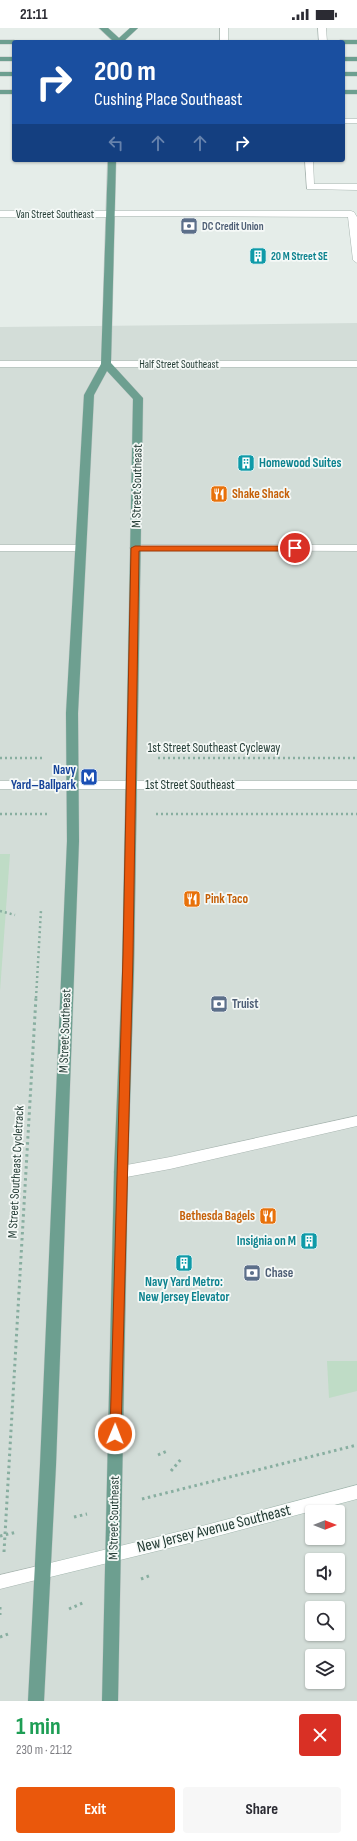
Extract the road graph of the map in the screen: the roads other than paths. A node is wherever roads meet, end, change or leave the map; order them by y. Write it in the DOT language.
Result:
graph roads {
  1 [pos="103,28"];
  2 [pos="134,28"];
  3 [pos="224,28"];
  4 [pos="322,28"];
  5 [pos="117,40"];
  6 [pos="121,40"];
  7 [pos="224,40"];
  8 [pos="324,40"];
  9 [pos="0,42"];
  10 [pos="12,42"];
  11 [pos="345,42"];
  12 [pos="357,42"];
  13 [pos="0,59"];
  14 [pos="12,59"];
  15 [pos="345,59"];
  16 [pos="357,59"];
  17 [pos="0,74"];
  18 [pos="12,74"];
  19 [pos="345,74"];
  20 [pos="357,74"];
  21 [pos="0,92"];
  22 [pos="12,92"];
  23 [pos="345,92"];
  24 [pos="357,92"];
  25 [pos="345,121"];
  26 [pos="357,121"];
  27 [pos="112,162"];
  28 [pos="309,162"];
  29 [pos="357,187"];
  30 [pos="0,214"];
  31 [pos="109,214"];
  32 [pos="354,214"];
  33 [pos="357,260"];
  34 [pos="0,364"];
  35 [pos="106,364"];
  36 [pos="357,364"];
  37 [pos="0,548"];
  38 [pos="81,548"];
  39 [pos="135,548"];
  40 [pos="357,548"];
  41 [pos="0,785"];
  42 [pos="74,785"];
  43 [pos="131,785"];
  44 [pos="357,785"];
  45 [pos="357,1120"];
  46 [pos="121,1172"];
  47 [pos="357,1492"];
  48 [pos="113,1554"];
  49 [pos="42,1572"];
  50 [pos="1,1582"];
  51 [pos="36,1701"];
  52 [pos="110,1701"];
  1 -- 5 [label="main road"];
  2 -- 6 [label="main road"];
  3 -- 7 [label="street"];
  4 -- 8 [label="street"];
  9 -- 10 [label="main road"];
  11 -- 12 [label="main road"];
  13 -- 14 [label="main road"];
  15 -- 16 [label="main road"];
  17 -- 18 [label="main road"];
  19 -- 20 [label="main road"];
  21 -- 22 [label="main road"];
  23 -- 24 [label="main road"];
  25 -- 26 [label="street"];
  27 -- 31 [label="main road, M Street Southeast"];
  28 -- 29 [label="street"];
  30 -- 31 [label="street, Van Street Southeast"];
  31 -- 32 [label="street, Van Street Southeast"];
  31 -- 35 [label="main road, M Street Southeast"];
  32 -- 33 [label="street"];
  34 -- 35 [label="street, Half Street Southeast"];
  35 -- 36 [label="street, Half Street Southeast"];
  35 -- 38 [label="main road, M Street Southeast"];
  35 -- 39 [label="main road, M Street Southeast"];
  37 -- 38 [label="street"];
  38 -- 42 [label="main road, M Street Southeast"];
  39 -- 40 [label="street"];
  39 -- 43 [label="main road, M Street Southeast"];
  41 -- 42 [label="street, 1st Street Southeast"];
  42 -- 43 [label="street, 1st Street Southeast"];
  42 -- 49 [label="main road, M Street Southeast"];
  43 -- 44 [label="street, 1st Street Southeast"];
  43 -- 46 [label="main road, M Street Southeast"];
  45 -- 46 [label="street"];
  46 -- 48 [label="main road, M Street Southeast"];
  47 -- 48 [label="street, New Jersey Avenue Southeast"];
  48 -- 49 [label="street, New Jersey Avenue Southeast"];
  48 -- 52 [label="main road, M Street Southeast"];
  49 -- 50 [label="street, New Jersey Avenue Southeast"];
  49 -- 51 [label="main road, M Street Southeast"];
}
